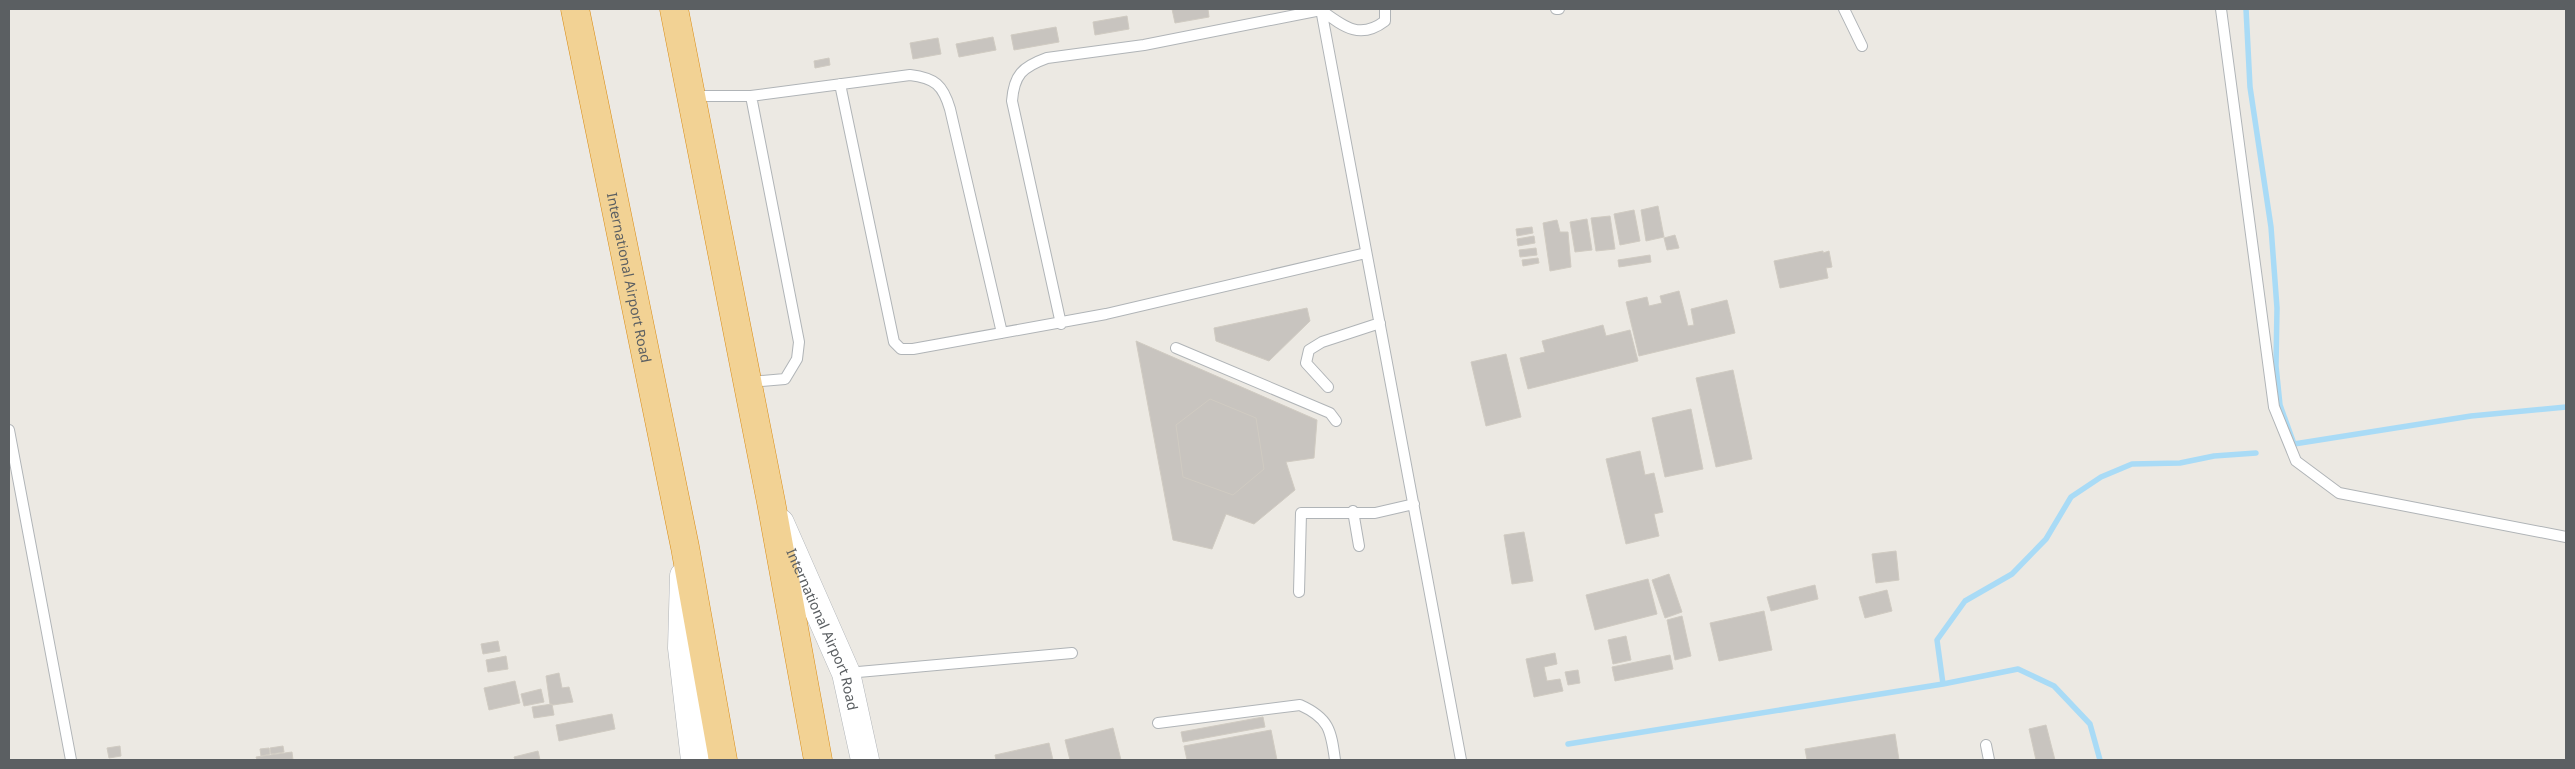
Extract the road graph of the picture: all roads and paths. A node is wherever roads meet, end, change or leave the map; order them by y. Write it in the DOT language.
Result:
graph roads {
  1 [pos="576,9"];
  2 [pos="674,9"];
  3 [pos="1385,9"];
  4 [pos="1844,9"];
  5 [pos="2221,9"];
  6 [pos="1321,10"];
  7 [pos="1862,46"];
  8 [pos="840,84"];
  9 [pos="690,96"];
  10 [pos="751,96"];
  11 [pos="1366,253"];
  12 [pos="1380,323"];
  13 [pos="1061,324"];
  14 [pos="1002,333"];
  15 [pos="1176,348"];
  16 [pos="748,382"];
  17 [pos="1328,387"];
  18 [pos="1336,421"];
  19 [pos="9,430"];
  20 [pos="771,502"];
  21 [pos="1414,504"];
  22 [pos="1353,511"];
  23 [pos="2566,537"];
  24 [pos="1359,546"];
  25 [pos="684,547"];
  26 [pos="1300,592"];
  27 [pos="1072,653"];
  28 [pos="846,673"];
  29 [pos="1158,723"];
  30 [pos="1986,745"];
  31 [pos="1459,759"];
  32 [pos="71,760"];
  33 [pos="695,760"];
  34 [pos="723,760"];
  35 [pos="818,760"];
  36 [pos="865,760"];
  37 [pos="1336,760"];
  38 [pos="1989,760"];
  1 -- 25 [label="highway, International Airport Road"];
  2 -- 9 [label="highway, International Airport Road"];
  3 -- 6 [label="lane"];
  4 -- 7 [label="lane"];
  5 -- 23 [label="lane"];
  6 -- 11 [label="lane"];
  6 -- 13 [label="lane"];
  8 -- 10 [label="lane"];
  8 -- 14 [label="lane"];
  8 -- 14 [label="lane"];
  9 -- 10 [label="lane"];
  9 -- 16 [label="highway, International Airport Road"];
  10 -- 16 [label="lane"];
  11 -- 12 [label="lane"];
  11 -- 13 [label="lane"];
  12 -- 17 [label="lane"];
  12 -- 21 [label="lane"];
  13 -- 14 [label="lane"];
  15 -- 18 [label="lane"];
  16 -- 20 [label="highway, International Airport Road"];
  19 -- 32 [label="lane"];
  20 -- 28 [label="main road, International Airport Road"];
  20 -- 35 [label="highway, International Airport Road"];
  21 -- 22 [label="lane"];
  21 -- 31 [label="lane"];
  22 -- 24 [label="lane"];
  22 -- 26 [label="lane"];
  25 -- 33 [label="main road, International Airport Road"];
  25 -- 34 [label="highway, International Airport Road"];
  27 -- 28 [label="lane"];
  28 -- 36 [label="main road, International Airport Road"];
  29 -- 37 [label="lane"];
  30 -- 38 [label="lane"];
}
